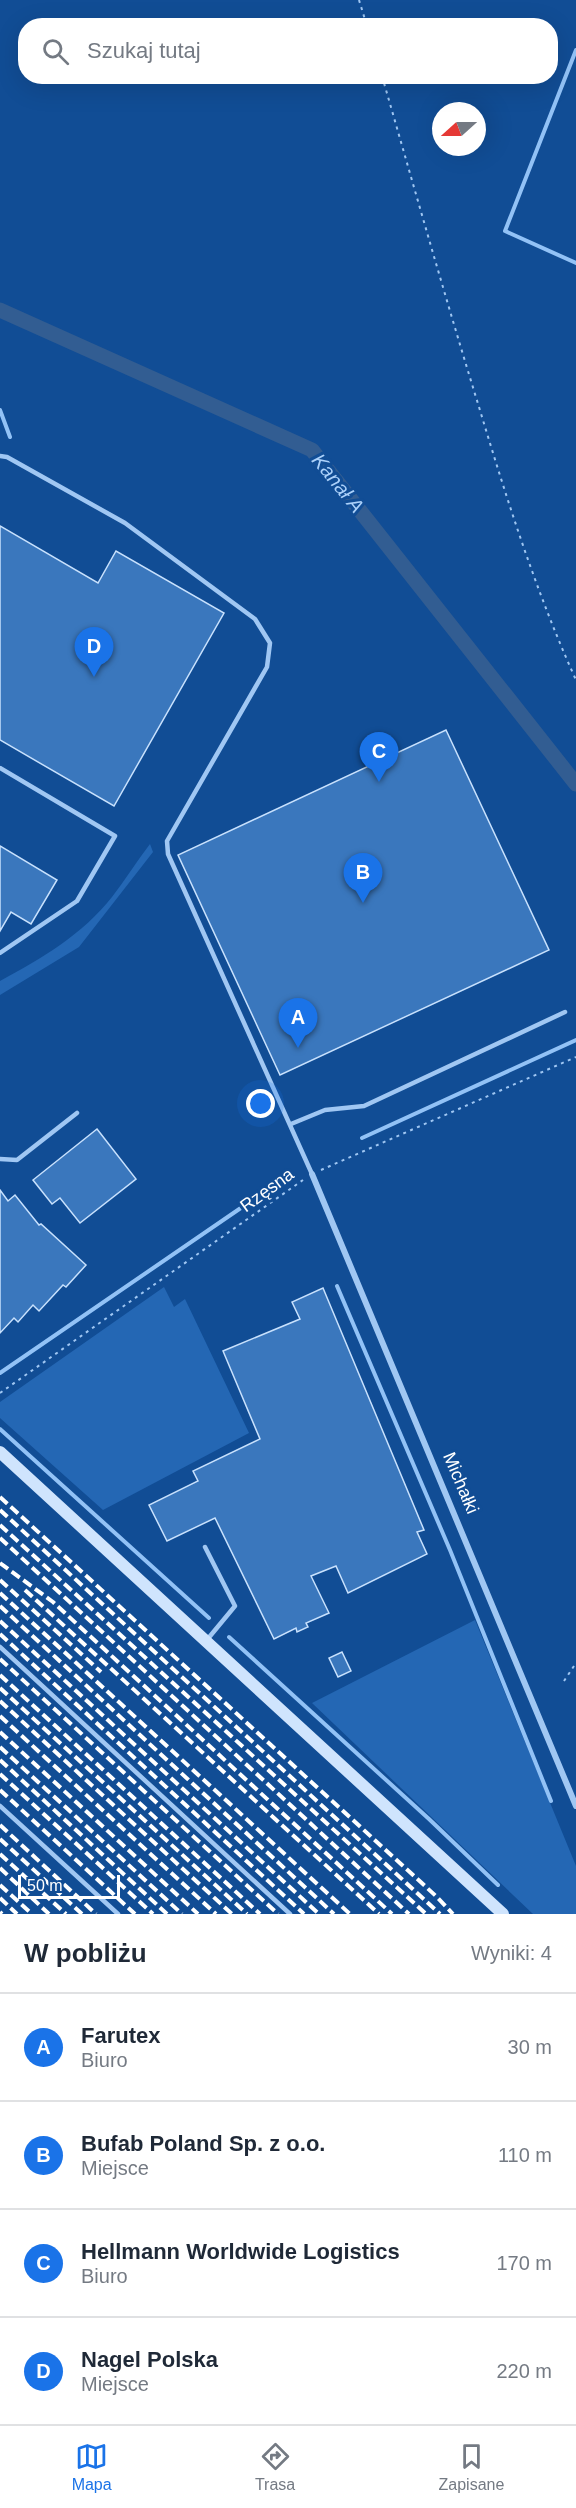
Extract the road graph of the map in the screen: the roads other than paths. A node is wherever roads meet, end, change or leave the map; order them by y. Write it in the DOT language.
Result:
graph roads {
  1 [pos="0,456"];
  2 [pos="0,768"];
  3 [pos="0,954"];
  4 [pos="565,1012"];
  5 [pos="77,1113"];
  6 [pos="291,1124"];
  7 [pos="0,1158"];
  8 [pos="312,1174"];
  9 [pos="0,1452"];
  10 [pos="205,1547"];
  11 [pos="206,1641"];
  12 [pos="0,1647"];
  13 [pos="0,1806"];
  14 [pos="576,1806"];
  15 [pos="118,1914"];
  16 [pos="290,1914"];
  17 [pos="503,1914"];
  1 -- 6 [label="lane"];
  2 -- 3 [label="lane"];
  4 -- 6 [label="lane"];
  5 -- 7 [label="lane"];
  6 -- 8 [label="lane"];
  8 -- 14 [label="street, Michałki"];
  9 -- 11 [label="street"];
  10 -- 11 [label="lane"];
  11 -- 17 [label="street"];
  12 -- 16 [label="lane"];
  13 -- 15 [label="lane"];
}
